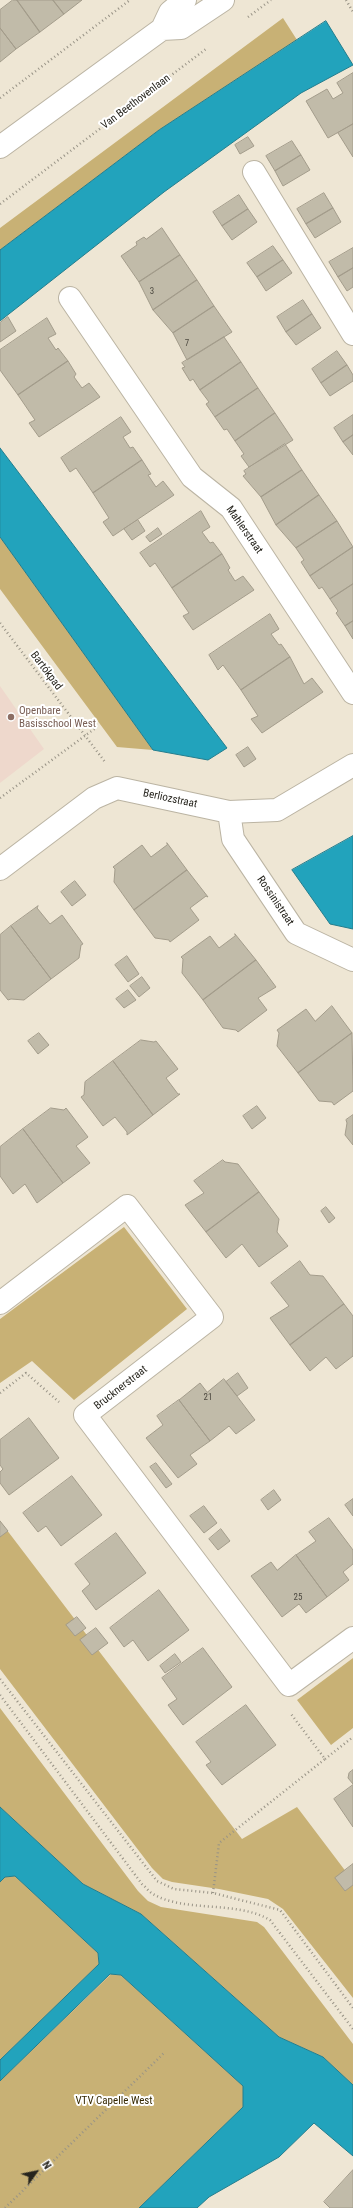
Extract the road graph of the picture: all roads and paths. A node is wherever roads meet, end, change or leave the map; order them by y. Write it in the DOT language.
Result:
graph roads {
  1 [pos="130,0"];
  2 [pos="185,0"];
  3 [pos="223,0"];
  4 [pos="271,0"];
  5 [pos="346,0"];
  6 [pos="353,12"];
  7 [pos="245,20"];
  8 [pos="162,29"];
  9 [pos="207,48"];
  10 [pos="0,98"];
  11 [pos="0,147"];
  12 [pos="254,172"];
  13 [pos="0,204"];
  14 [pos="70,298"];
  15 [pos="353,334"];
  16 [pos="0,623"];
  17 [pos="353,693"];
  18 [pos="97,727"];
  19 [pos="84,736"];
  20 [pos="353,764"];
  21 [pos="117,788"];
  22 [pos="0,798"];
  23 [pos="229,812"];
  24 [pos="0,869"];
  25 [pos="353,960"];
  26 [pos="0,1303"];
  27 [pos="0,1393"];
  28 [pos="62,1405"];
  29 [pos="353,1638"];
  30 [pos="0,1679"];
  31 [pos="0,1695"];
  32 [pos="287,1709"];
  33 [pos="353,1737"];
  34 [pos="325,1759"];
  35 [pos="213,1893"];
  36 [pos="353,2008"];
  37 [pos="353,2029"];
  38 [pos="164,2053"];
  39 [pos="5,2208"];
  1 -- 10 [label="path"];
  2 -- 8 [label="street"];
  3 -- 8 [label="street"];
  4 -- 7 [label="path"];
  5 -- 6 [label="path"];
  8 -- 11 [label="street"];
  9 -- 13 [label="path, Van Beethovenlaan"];
  12 -- 15 [label="street"];
  14 -- 17 [label="street, Mahlerstraat"];
  16 -- 19 [label="path, Bartókpad"];
  18 -- 19 [label="path"];
  19 -- 21 [label="path, Bartókpad"];
  19 -- 22 [label="path"];
  20 -- 23 [label="street, Berliozstraat"];
  21 -- 23 [label="street, Berliozstraat"];
  21 -- 24 [label="street"];
  23 -- 25 [label="street, Rossinistraat"];
  26 -- 29 [label="street, Brucknerstraat"];
  27 -- 28 [label="path"];
  30 -- 35 [label="path"];
  31 -- 37 [label="path"];
  32 -- 34 [label="path"];
  33 -- 34 [label="path"];
  34 -- 35 [label="path"];
  35 -- 36 [label="path"];
  38 -- 39 [label="path"];
}
